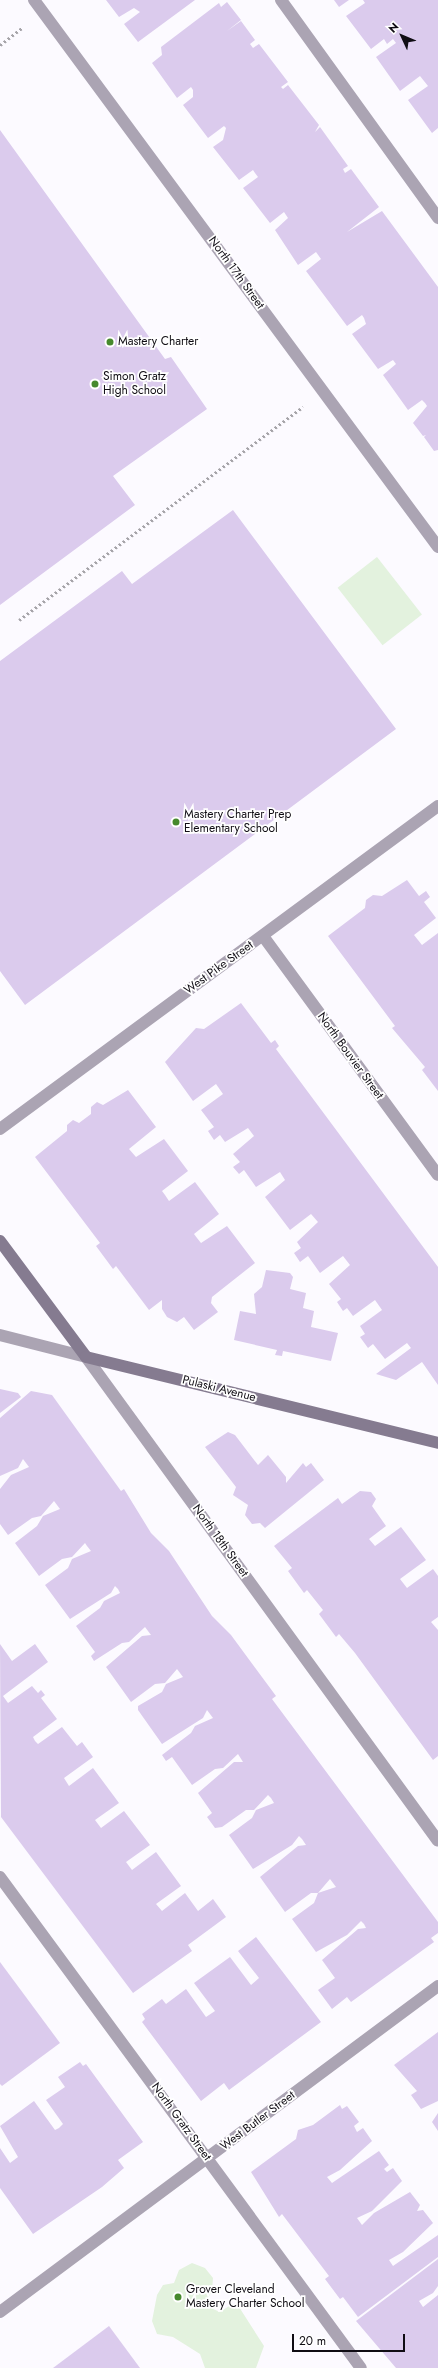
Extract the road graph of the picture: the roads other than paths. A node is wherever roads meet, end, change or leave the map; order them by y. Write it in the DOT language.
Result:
graph roads {
  1 [pos="34,0"];
  2 [pos="281,0"];
  3 [pos="438,218"];
  4 [pos="438,547"];
  5 [pos="438,806"];
  6 [pos="263,936"];
  7 [pos="0,1129"];
  8 [pos="438,1175"];
  9 [pos="0,1241"];
  10 [pos="0,1335"];
  11 [pos="86,1357"];
  12 [pos="438,1442"];
  13 [pos="438,1841"];
  14 [pos="0,1877"];
  15 [pos="438,1986"];
  16 [pos="208,2159"];
  17 [pos="0,2312"];
  18 [pos="361,2368"];
  1 -- 4 [label="street, North 17th Street"];
  2 -- 3 [label="street"];
  5 -- 6 [label="street, West Pike Street"];
  6 -- 7 [label="street, West Pike Street"];
  6 -- 8 [label="street, North Bouvier Street"];
  9 -- 11 [label="street, North 18th Street"];
  10 -- 11 [label="street, Pulaski Avenue"];
  11 -- 12 [label="street, Pulaski Avenue"];
  11 -- 13 [label="street, North 18th Street"];
  14 -- 16 [label="street, North Gratz Street"];
  15 -- 16 [label="street, West Butler Street"];
  16 -- 17 [label="street, West Butler Street"];
  16 -- 18 [label="street, North Gratz Street"];
}
